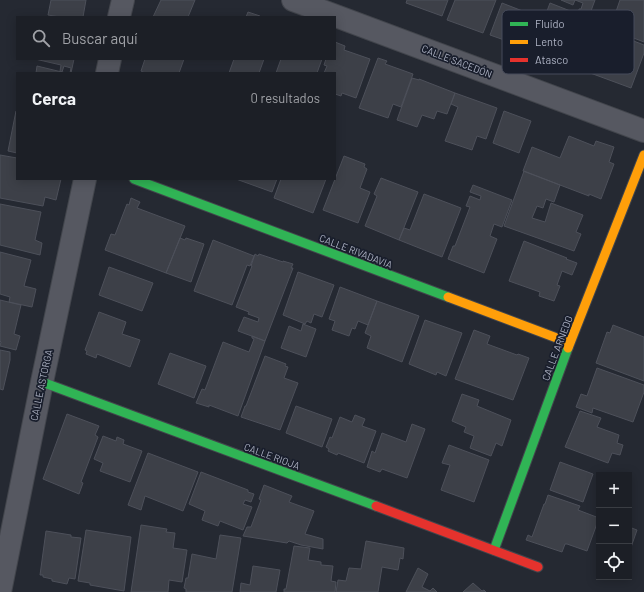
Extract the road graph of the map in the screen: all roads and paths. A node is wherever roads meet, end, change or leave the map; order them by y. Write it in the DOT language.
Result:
graph roads {
  1 [pos="123,0"];
  2 [pos="293,0"];
  3 [pos="119,16"];
  4 [pos="336,16"];
  5 [pos="336,16"];
  6 [pos="110,60"];
  7 [pos="107,72"];
  8 [pos="644,131"];
  9 [pos="644,155"];
  10 [pos="85,180"];
  11 [pos="137,180"];
  12 [pos="570,343"];
  13 [pos="42,382"];
  14 [pos="494,550"];
  15 [pos="538,568"];
  16 [pos="0,592"];
  1 -- 3 [label="street"];
  2 -- 4 [label="street, CALLE SACEDÓN"];
  5 -- 8 [label="street, CALLE SACEDÓN"];
  6 -- 7 [label="street"];
  9 -- 12 [label="street, CALLE ARNEDO"];
  10 -- 13 [label="street, CALLE ASTORGA"];
  11 -- 12 [label="street, CALLE RIVADAVIA"];
  12 -- 14 [label="street, CALLE ARNEDO"];
  13 -- 14 [label="street, CALLE RIOJA"];
  13 -- 16 [label="street, CALLE ASTORGA"];
  14 -- 15 [label="street, CALLE RIOJA"];
}
